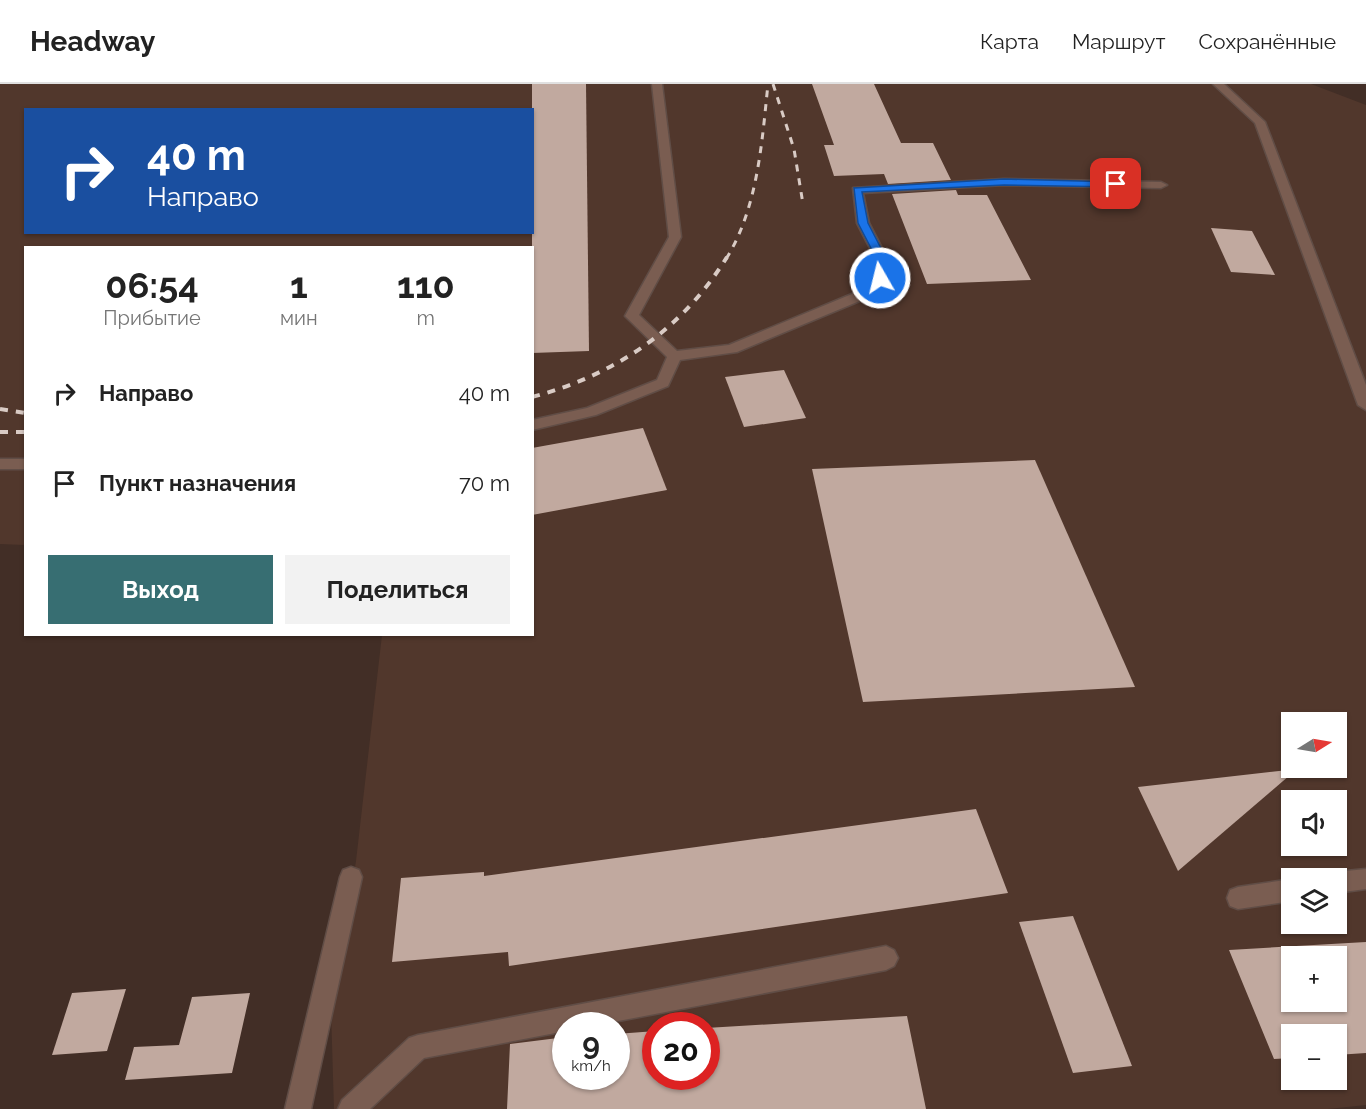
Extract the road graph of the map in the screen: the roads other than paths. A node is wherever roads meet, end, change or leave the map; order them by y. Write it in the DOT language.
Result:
graph roads {
  1 [pos="657,84"];
  2 [pos="1218,84"];
  3 [pos="1161,185"];
  4 [pos="674,356"];
  5 [pos="1365,401"];
  6 [pos="534,425"];
  7 [pos="0,464"];
  8 [pos="24,464"];
  9 [pos="351,877"];
  10 [pos="1366,879"];
  11 [pos="1347,882"];
  12 [pos="1281,892"];
  13 [pos="1238,898"];
  14 [pos="886,958"];
  15 [pos="298,1109"];
  16 [pos="351,1109"];
  1 -- 4 [label="street"];
  2 -- 5 [label="street"];
  3 -- 4 [label="street"];
  4 -- 6 [label="street"];
  7 -- 8 [label="street"];
  9 -- 15 [label="street"];
  10 -- 11 [label="street"];
  12 -- 13 [label="street"];
  14 -- 16 [label="street"];
}
